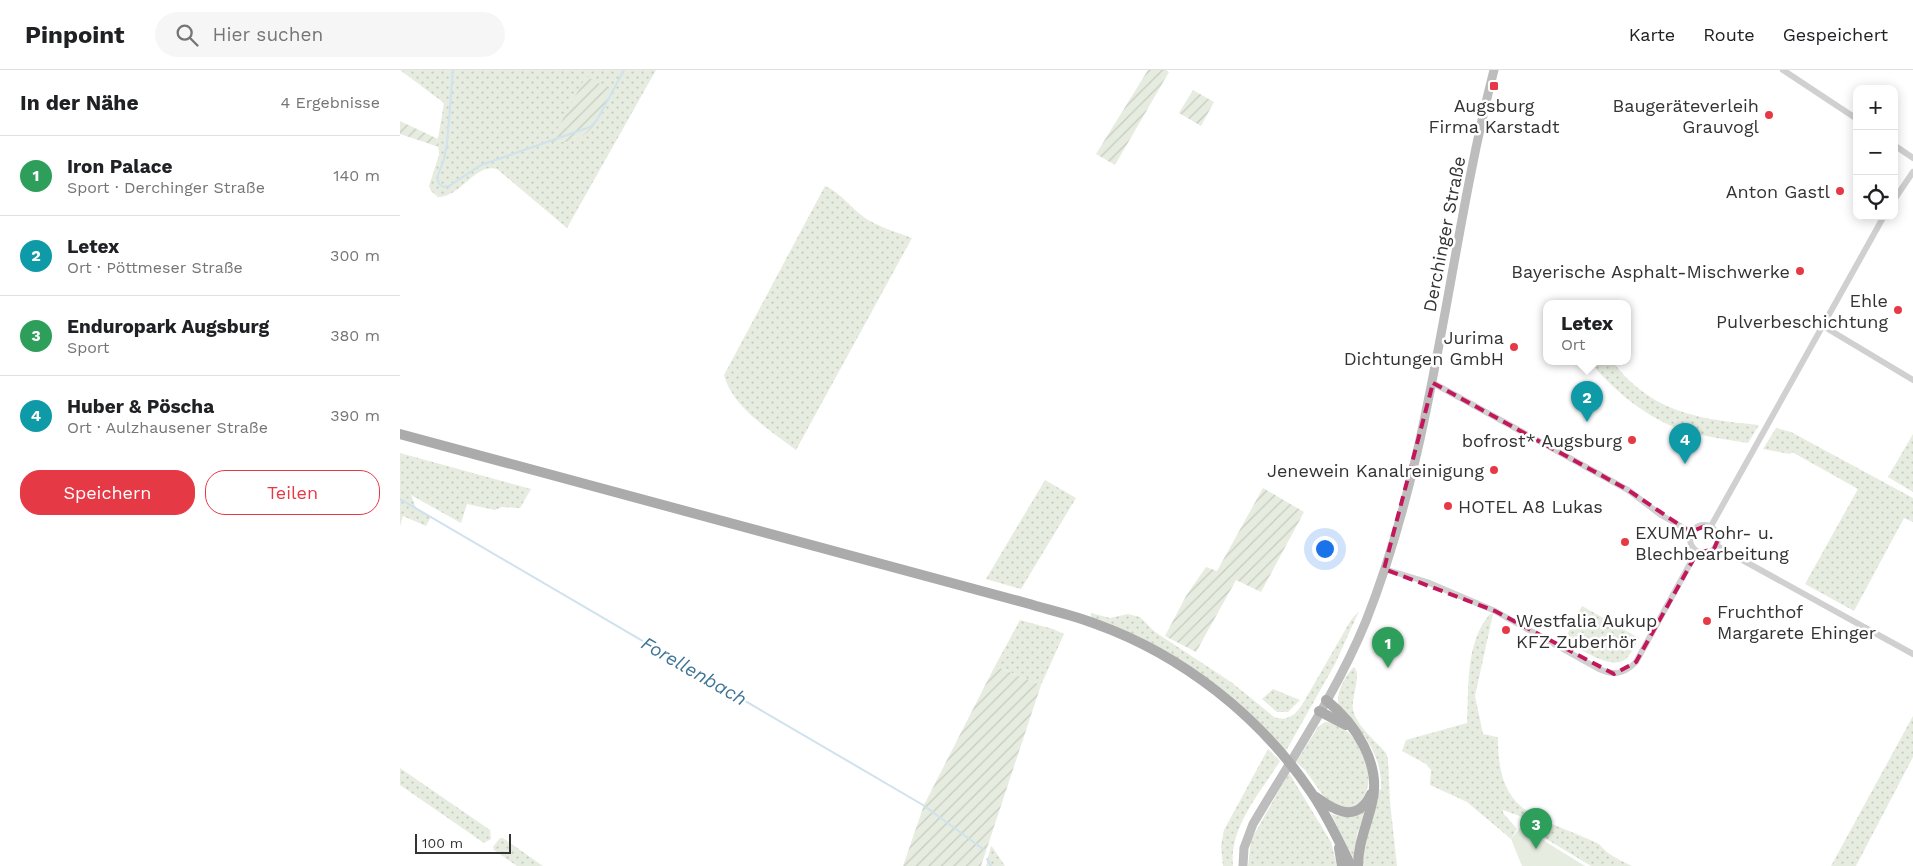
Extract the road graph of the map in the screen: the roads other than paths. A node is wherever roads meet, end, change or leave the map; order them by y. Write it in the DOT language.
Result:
graph roads {
  1 [pos="1494,70"];
  2 [pos="1783,70"];
  3 [pos="1853,117"];
  4 [pos="1898,148"];
  5 [pos="1913,158"];
  6 [pos="1913,172"];
  7 [pos="1898,194"];
  8 [pos="1882,220"];
  9 [pos="1823,326"];
  10 [pos="1913,380"];
  11 [pos="1434,383"];
  12 [pos="400,434"];
  13 [pos="1711,526"];
  14 [pos="1691,532"];
  15 [pos="1717,546"];
  16 [pos="1697,551"];
  17 [pos="1384,569"];
  18 [pos="1913,654"];
  19 [pos="1326,700"];
  20 [pos="1319,711"];
  21 [pos="1351,728"];
  22 [pos="1373,788"];
  23 [pos="1313,794"];
  24 [pos="1337,837"];
  25 [pos="1243,866"];
  26 [pos="1342,866"];
  27 [pos="1351,866"];
  28 [pos="1358,866"];
  1 -- 11 [label="main road, Derchinger Straße"];
  2 -- 3 [label="street"];
  4 -- 5 [label="street"];
  6 -- 7 [label="street"];
  8 -- 9 [label="street"];
  9 -- 10 [label="street"];
  9 -- 13 [label="street"];
  11 -- 14 [label="street"];
  11 -- 17 [label="main road, Derchinger Straße"];
  12 -- 23 [label="main road"];
  13 -- 14 [label="street"];
  13 -- 15 [label="street"];
  14 -- 16 [label="street"];
  15 -- 16 [label="street"];
  15 -- 18 [label="street"];
  16 -- 17 [label="street"];
  17 -- 19 [label="main road, Derchinger Straße"];
  19 -- 20 [label="main road, Derchinger Straße"];
  19 -- 21 [label="main road"];
  20 -- 21 [label="main road"];
  20 -- 25 [label="main road, Derchinger Straße"];
  21 -- 22 [label="main road"];
  22 -- 23 [label="main road"];
  22 -- 28 [label="main road"];
  23 -- 24 [label="main road"];
  24 -- 26 [label="main road"];
  24 -- 27 [label="main road"];
}
